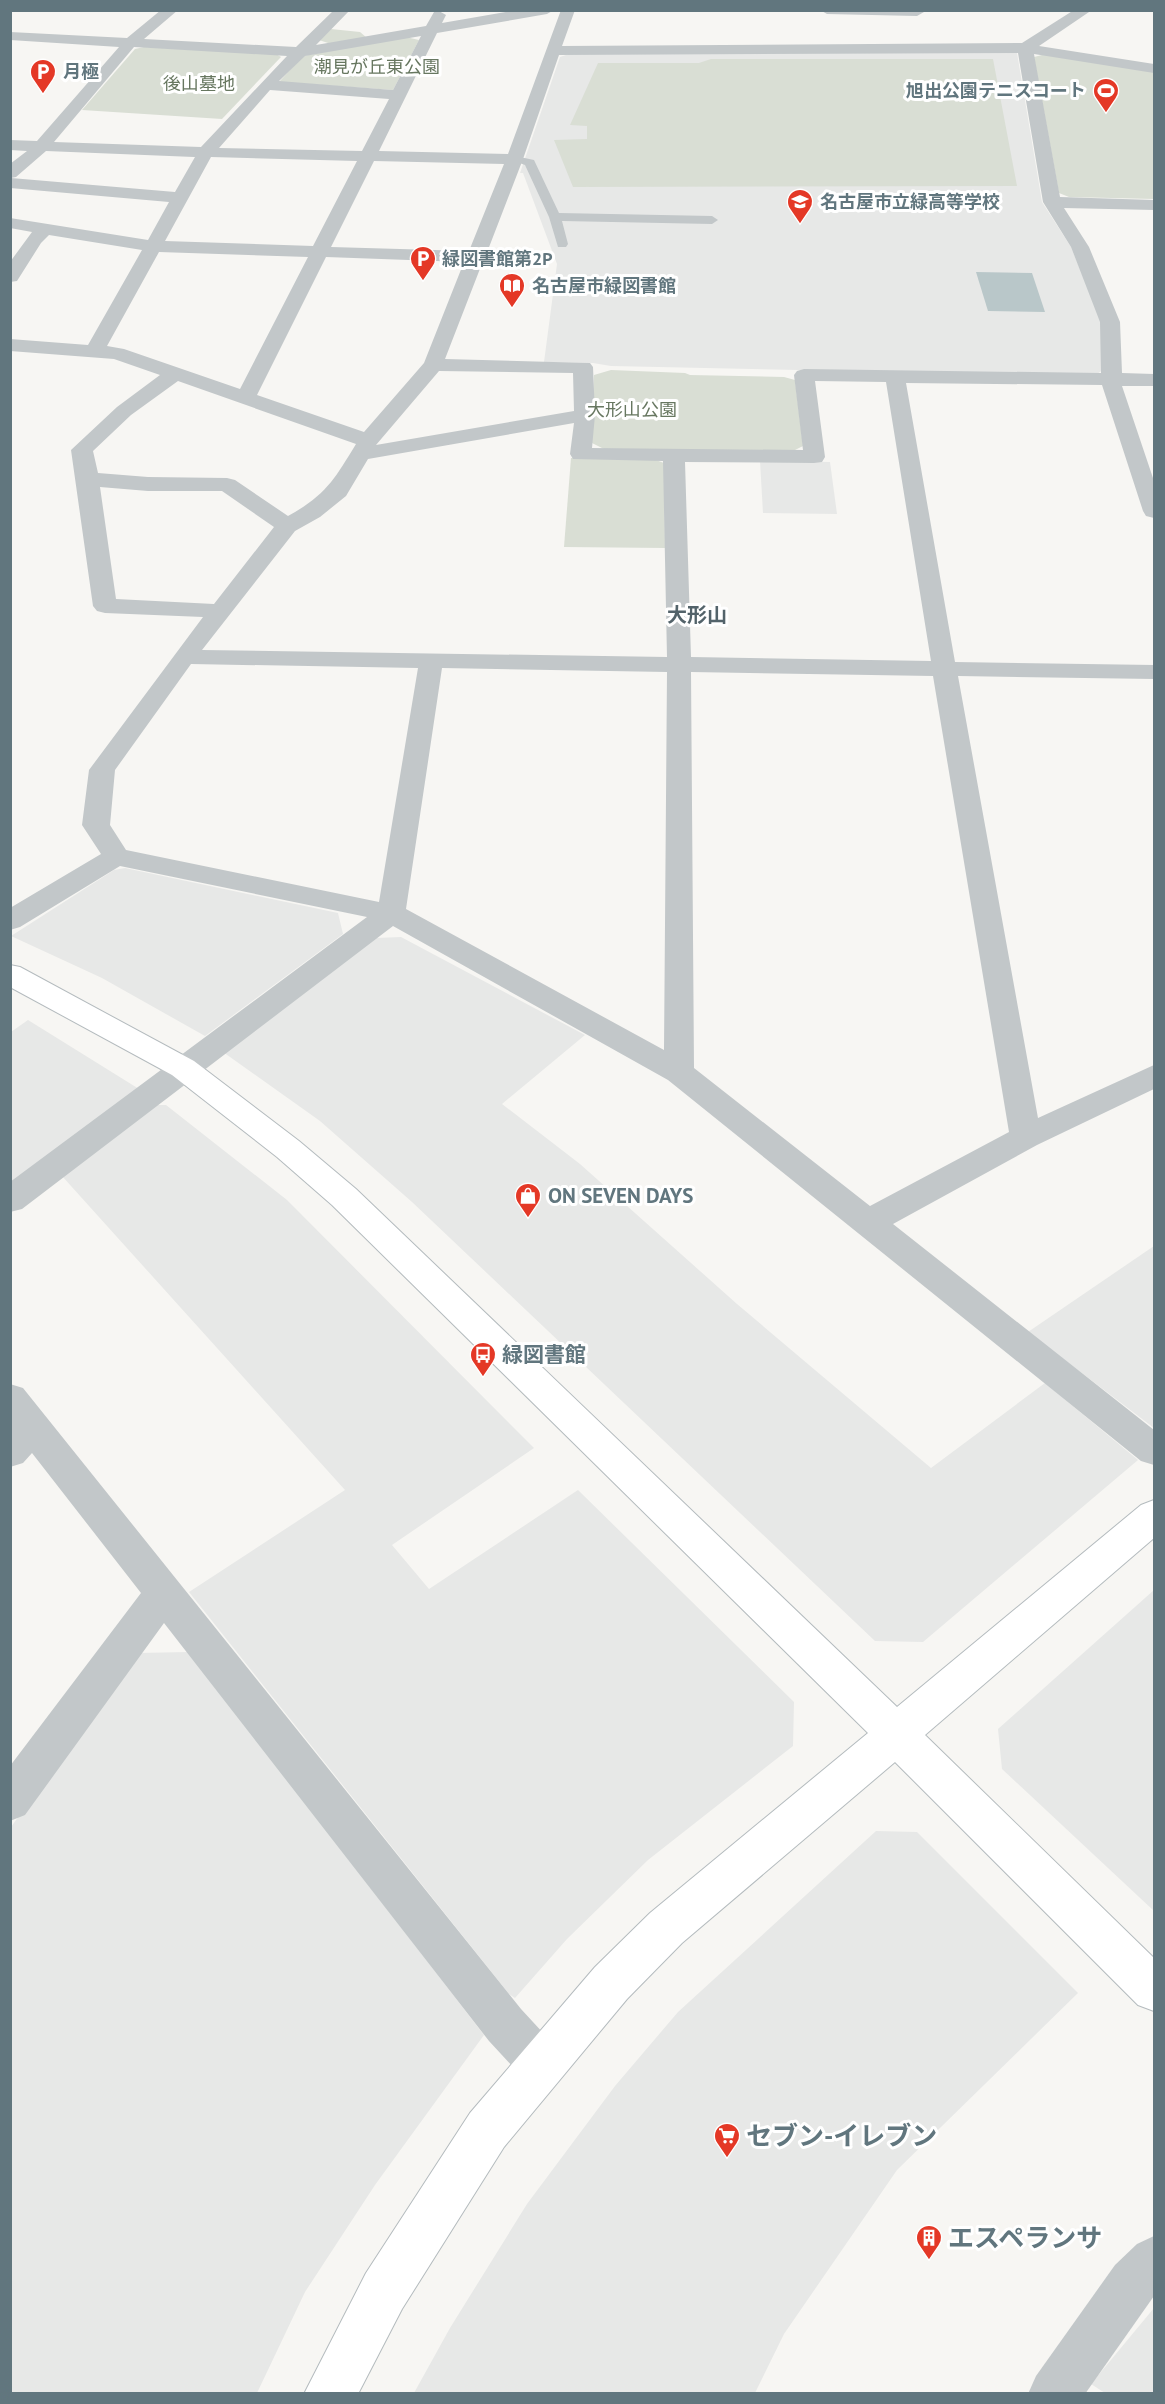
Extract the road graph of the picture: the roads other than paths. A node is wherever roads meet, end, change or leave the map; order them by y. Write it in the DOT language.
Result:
graph roads {
  1 [pos="171,10"];
  2 [pos="343,10"];
  3 [pos="442,10"];
  4 [pos="547,10"];
  5 [pos="568,10"];
  6 [pos="827,10"];
  7 [pos="1084,10"];
  8 [pos="917,11"];
  9 [pos="431,30"];
  10 [pos="10,36"];
  11 [pos="130,43"];
  12 [pos="1025,48"];
  13 [pos="924,49"];
  14 [pos="553,51"];
  15 [pos="299,52"];
  16 [pos="1155,68"];
  17 [pos="266,85"];
  18 [pos="399,95"];
  19 [pos="10,145"];
  20 [pos="41,147"];
  21 [pos="206,152"];
  22 [pos="367,157"];
  23 [pos="515,159"];
  24 [pos="10,173"];
  25 [pos="10,183"];
  26 [pos="182,198"];
  27 [pos="1052,202"];
  28 [pos="1155,205"];
  29 [pos="555,218"];
  30 [pos="712,220"];
  31 [pos="10,223"];
  32 [pos="45,229"];
  33 [pos="562,244"];
  34 [pos="153,246"];
  35 [pos="320,251"];
  36 [pos="478,256"];
  37 [pos="10,277"];
  38 [pos="10,345"];
  39 [pos="95,350"];
  40 [pos="433,364"];
  41 [pos="176,373"];
  42 [pos="895,377"];
  43 [pos="1111,379"];
  44 [pos="1155,380"];
  45 [pos="245,399"];
  46 [pos="585,415"];
  47 [pos="365,447"];
  48 [pos="674,455"];
  49 [pos="88,479"];
  50 [pos="1155,511"];
  51 [pos="287,526"];
  52 [pos="220,611"];
  53 [pos="184,657"];
  54 [pos="431,661"];
  55 [pos="679,664"];
  56 [pos="944,668"];
  57 [pos="1155,672"];
  58 [pos="116,857"];
  59 [pos="391,913"];
  60 [pos="10,921"];
  61 [pos="10,974"];
  62 [pos="183,1068"];
  63 [pos="679,1072"];
  64 [pos="1155,1076"];
  65 [pos="1026,1137"];
  66 [pos="10,1200"];
  67 [pos="867,1223"];
  68 [pos="10,1398"];
  69 [pos="22,1440"];
  70 [pos="1155,1450"];
  71 [pos="1155,1516"];
  72 [pos="164,1593"];
  73 [pos="895,1734"];
  74 [pos="10,1800"];
  75 [pos="1155,1989"];
  76 [pos="541,2064"];
  77 [pos="1155,2260"];
  78 [pos="330,2394"];
  79 [pos="1054,2394"];
  1 -- 11 [label="street"];
  2 -- 15 [label="street"];
  3 -- 9 [label="street"];
  4 -- 9 [label="street"];
  5 -- 14 [label="street"];
  6 -- 8 [label="street"];
  7 -- 12 [label="street"];
  8 -- 13 [label="street"];
  9 -- 15 [label="street"];
  9 -- 18 [label="street"];
  10 -- 11 [label="street"];
  11 -- 15 [label="street"];
  11 -- 20 [label="street"];
  12 -- 13 [label="street"];
  12 -- 16 [label="street"];
  12 -- 27 [label="street"];
  13 -- 14 [label="street"];
  14 -- 23 [label="street"];
  15 -- 17 [label="street"];
  17 -- 18 [label="street"];
  17 -- 21 [label="street"];
  18 -- 22 [label="street"];
  19 -- 20 [label="street"];
  20 -- 21 [label="street"];
  20 -- 24 [label="street"];
  21 -- 22 [label="street"];
  21 -- 26 [label="street"];
  22 -- 23 [label="street"];
  22 -- 35 [label="street"];
  23 -- 29 [label="lane"];
  23 -- 36 [label="street"];
  25 -- 26 [label="street"];
  26 -- 34 [label="street"];
  27 -- 28 [label="street"];
  27 -- 43 [label="street"];
  29 -- 30 [label="lane"];
  29 -- 33 [label="lane"];
  31 -- 32 [label="street"];
  32 -- 34 [label="street"];
  32 -- 37 [label="street"];
  34 -- 35 [label="street"];
  34 -- 39 [label="street"];
  35 -- 36 [label="street"];
  35 -- 45 [label="street"];
  36 -- 40 [label="street"];
  38 -- 39 [label="street"];
  39 -- 41 [label="street"];
  40 -- 46 [label="street"];
  40 -- 47 [label="street"];
  41 -- 45 [label="street"];
  41 -- 49 [label="street"];
  42 -- 43 [label="street"];
  42 -- 48 [label="street"];
  42 -- 56 [label="street"];
  43 -- 44 [label="street"];
  43 -- 50 [label="street"];
  45 -- 47 [label="street"];
  46 -- 47 [label="street"];
  46 -- 48 [label="street"];
  47 -- 51 [label="street"];
  48 -- 55 [label="street"];
  49 -- 51 [label="street"];
  49 -- 52 [label="street"];
  51 -- 52 [label="street"];
  52 -- 53 [label="street"];
  53 -- 54 [label="street"];
  53 -- 58 [label="street"];
  54 -- 55 [label="street"];
  54 -- 59 [label="street"];
  55 -- 56 [label="street"];
  55 -- 63 [label="street"];
  56 -- 57 [label="street"];
  56 -- 65 [label="street"];
  58 -- 59 [label="street"];
  58 -- 60 [label="street"];
  59 -- 62 [label="street"];
  59 -- 63 [label="street"];
  61 -- 62 [label="street"];
  62 -- 66 [label="street"];
  62 -- 73 [label="street"];
  63 -- 67 [label="street"];
  64 -- 65 [label="street"];
  65 -- 67 [label="street"];
  67 -- 70 [label="street"];
  68 -- 69 [label="street"];
  69 -- 72 [label="street"];
  71 -- 73 [label="street"];
  72 -- 74 [label="street"];
  72 -- 76 [label="street"];
  73 -- 75 [label="street"];
  73 -- 76 [label="street"];
  76 -- 78 [label="street"];
  77 -- 79 [label="street"];
}
